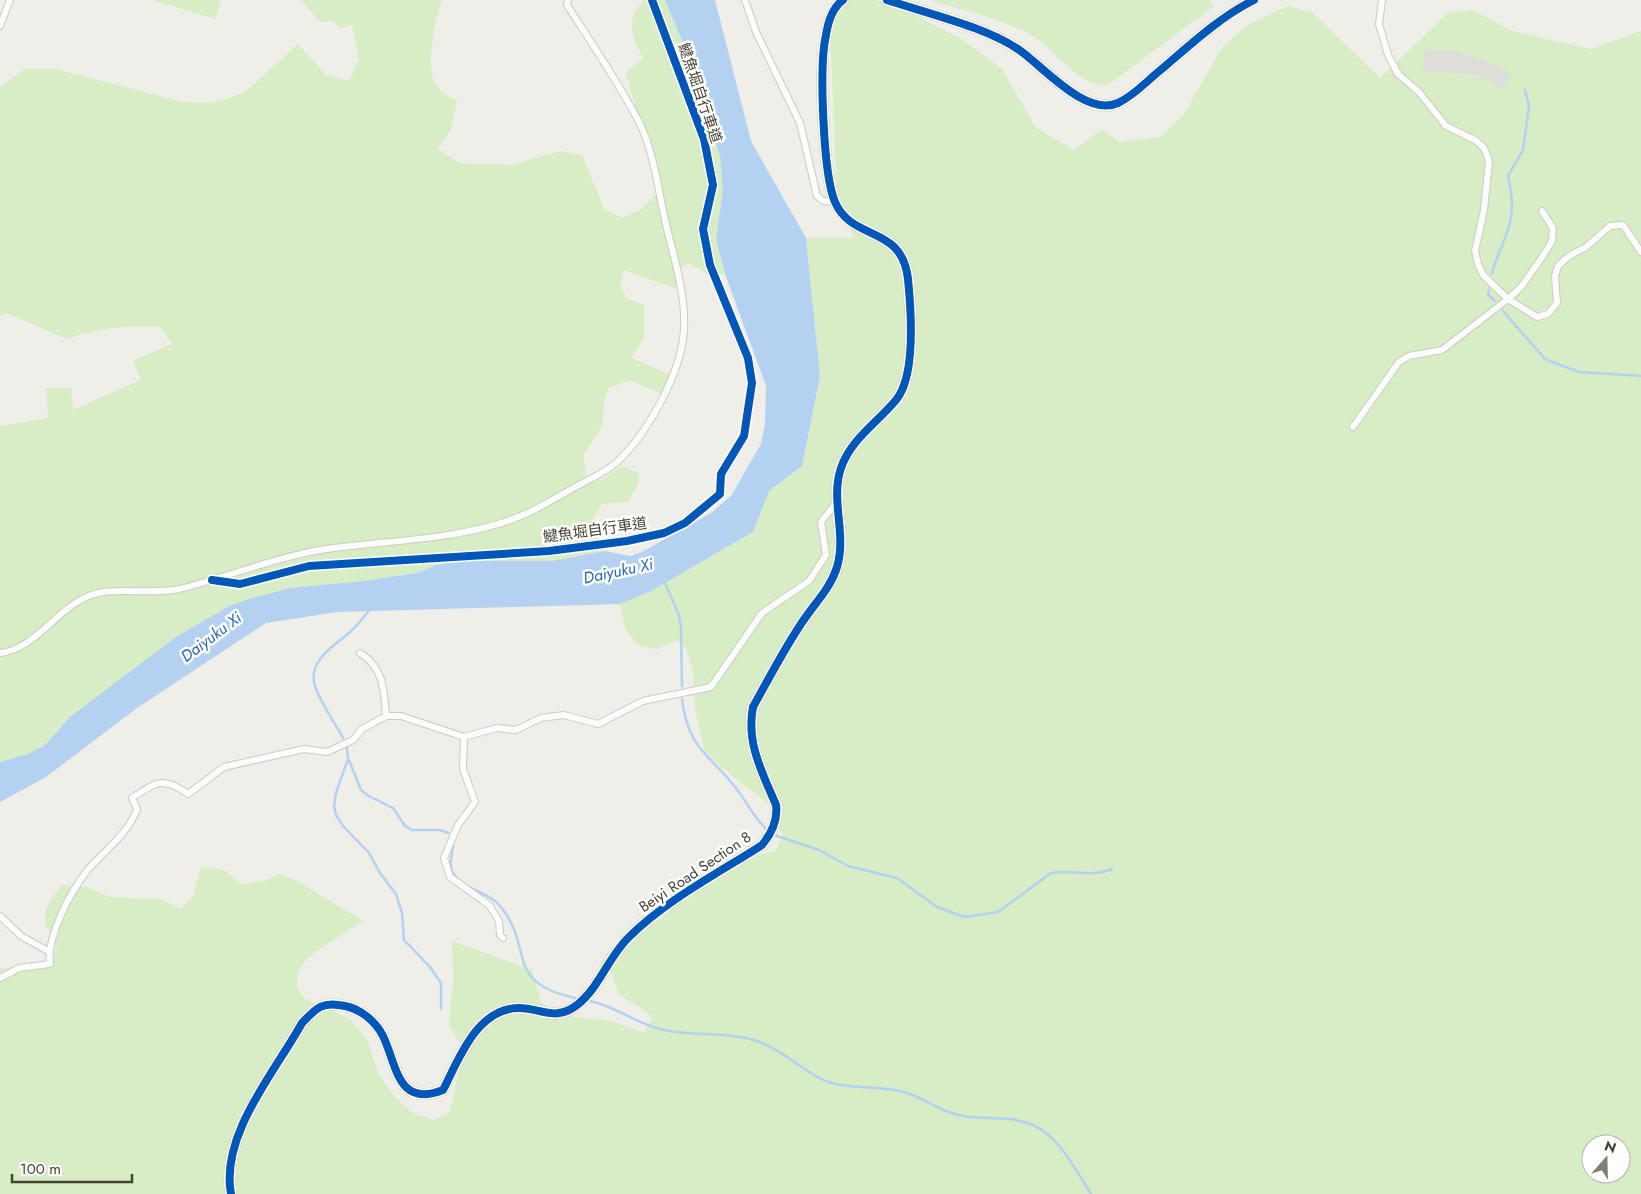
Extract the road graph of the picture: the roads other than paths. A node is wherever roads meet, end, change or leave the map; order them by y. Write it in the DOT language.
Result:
graph roads {
  1 [pos="10,0"];
  2 [pos="568,0"];
  3 [pos="745,0"];
  4 [pos="843,0"];
  5 [pos="887,0"];
  6 [pos="1254,0"];
  7 [pos="1382,0"];
  8 [pos="0,26"];
  9 [pos="835,202"];
  10 [pos="1542,212"];
  11 [pos="1641,252"];
  12 [pos="1508,299"];
  13 [pos="1354,427"];
  14 [pos="838,501"];
  15 [pos="0,653"];
  16 [pos="360,653"];
  17 [pos="386,716"];
  18 [pos="464,737"];
  19 [pos="0,916"];
  20 [pos="503,938"];
  21 [pos="48,951"];
  22 [pos="0,978"];
  23 [pos="231,1194"];
  1 -- 8 [label="street"];
  2 -- 15 [label="street"];
  3 -- 9 [label="street"];
  4 -- 9 [label="main road, Beiyi Road Section 8"];
  5 -- 6 [label="main road"];
  7 -- 12 [label="street"];
  9 -- 14 [label="main road, Beiyi Road Section 8"];
  10 -- 12 [label="street"];
  11 -- 12 [label="street"];
  12 -- 13 [label="street"];
  14 -- 18 [label="street"];
  14 -- 23 [label="main road, Beiyi Road Section 8"];
  16 -- 17 [label="street"];
  17 -- 18 [label="street"];
  17 -- 21 [label="street"];
  18 -- 20 [label="street"];
  19 -- 21 [label="street"];
  21 -- 22 [label="street"];
}
